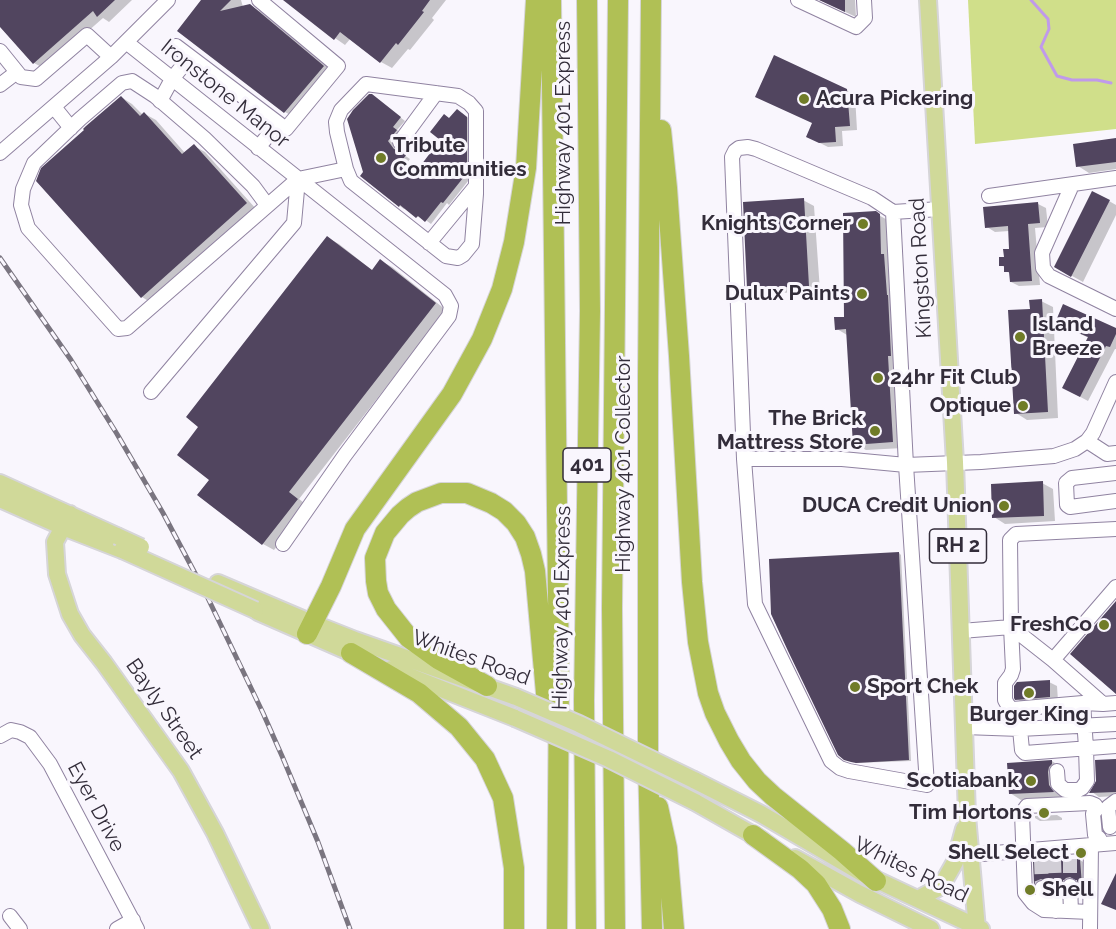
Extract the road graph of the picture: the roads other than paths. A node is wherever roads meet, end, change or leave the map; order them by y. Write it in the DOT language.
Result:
graph roads {
  1 [pos="168,0"];
  2 [pos="259,0"];
  3 [pos="536,0"];
  4 [pos="551,0"];
  5 [pos="587,0"];
  6 [pos="618,0"];
  7 [pos="651,0"];
  8 [pos="798,0"];
  9 [pos="864,0"];
  10 [pos="928,0"];
  11 [pos="651,40"];
  12 [pos="126,42"];
  13 [pos="176,46"];
  14 [pos="0,51"];
  15 [pos="111,57"];
  16 [pos="190,57"];
  17 [pos="17,72"];
  18 [pos="172,80"];
  19 [pos="0,85"];
  20 [pos="436,93"];
  21 [pos="160,101"];
  22 [pos="54,106"];
  23 [pos="278,123"];
  24 [pos="71,128"];
  25 [pos="400,142"];
  26 [pos="258,148"];
  27 [pos="0,153"];
  28 [pos="346,169"];
  29 [pos="1116,178"];
  30 [pos="298,179"];
  31 [pos="1072,185"];
  32 [pos="476,186"];
  33 [pos="989,196"];
  34 [pos="267,206"];
  35 [pos="940,209"];
  36 [pos="893,212"];
  37 [pos="429,243"];
  38 [pos="1116,309"];
  39 [pos="1116,382"];
  40 [pos="151,392"];
  41 [pos="1088,441"];
  42 [pos="1116,453"];
  43 [pos="744,459"];
  44 [pos="955,462"];
  45 [pos="906,465"];
  46 [pos="1116,472"];
  47 [pos="0,483"];
  48 [pos="0,499"];
  49 [pos="1116,501"];
  50 [pos="66,520"];
  51 [pos="1116,529"];
  52 [pos="283,544"];
  53 [pos="1116,587"];
  54 [pos="1011,627"];
  55 [pos="309,629"];
  56 [pos="961,631"];
  57 [pos="351,653"];
  58 [pos="1053,660"];
  59 [pos="487,686"];
  60 [pos="1083,703"];
  61 [pos="1109,703"];
  62 [pos="1116,724"];
  63 [pos="1085,726"];
  64 [pos="964,727"];
  65 [pos="1020,729"];
  66 [pos="0,736"];
  67 [pos="1116,746"];
  68 [pos="1086,748"];
  69 [pos="648,757"];
  70 [pos="1057,761"];
  71 [pos="558,773"];
  72 [pos="1116,801"];
  73 [pos="967,816"];
  74 [pos="1110,816"];
  75 [pos="753,835"];
  76 [pos="1105,844"];
  77 [pos="1023,850"];
  78 [pos="970,855"];
  79 [pos="876,880"];
  80 [pos="1070,886"];
  81 [pos="1049,887"];
  82 [pos="918,899"];
  83 [pos="1050,911"];
  84 [pos="1071,911"];
  85 [pos="1090,912"];
  86 [pos="10,916"];
  87 [pos="135,925"];
  88 [pos="978,928"];
  89 [pos="20,929"];
  90 [pos="117,929"];
  91 [pos="261,929"];
  92 [pos="514,929"];
  93 [pos="556,929"];
  94 [pos="586,929"];
  95 [pos="615,929"];
  96 [pos="652,929"];
  97 [pos="674,929"];
  98 [pos="840,929"];
  99 [pos="931,929"];
  100 [pos="1090,929"];
  1 -- 12 [label="street"];
  2 -- 23 [label="street"];
  3 -- 55 [label="highway"];
  4 -- 71 [label="highway, 401"];
  5 -- 94 [label="highway, Highway 401 Express / 401"];
  6 -- 95 [label="highway, 401"];
  7 -- 11 [label="highway, Highway 401 Collector"];
  8 -- 9 [label="street"];
  10 -- 35 [label="main road, Kingston Road / RH 2"];
  11 -- 69 [label="highway, Highway 401 Collector"];
  11 -- 79 [label="highway"];
  12 -- 15 [label="street"];
  12 -- 18 [label="street, Ironstone Manor"];
  13 -- 16 [label="street"];
  14 -- 17 [label="street"];
  15 -- 17 [label="street"];
  15 -- 22 [label="street"];
  16 -- 18 [label="street"];
  16 -- 23 [label="street"];
  17 -- 19 [label="street"];
  18 -- 21 [label="street"];
  18 -- 26 [label="street, Ironstone Manor"];
  20 -- 25 [label="street"];
  20 -- 28 [label="street"];
  20 -- 32 [label="street"];
  21 -- 24 [label="street"];
  21 -- 34 [label="street"];
  22 -- 24 [label="street"];
  22 -- 27 [label="street"];
  23 -- 26 [label="street"];
  24 -- 34 [label="street"];
  26 -- 30 [label="street, Ironstone Manor"];
  28 -- 30 [label="street"];
  28 -- 37 [label="street"];
  29 -- 31 [label="street"];
  30 -- 34 [label="street"];
  30 -- 40 [label="street"];
  30 -- 52 [label="street, Ironstone Manor"];
  31 -- 33 [label="street"];
  31 -- 38 [label="street"];
  32 -- 37 [label="street"];
  32 -- 37 [label="street"];
  35 -- 36 [label="street"];
  35 -- 44 [label="main road, Kingston Road / RH 2"];
  36 -- 43 [label="street"];
  36 -- 45 [label="street"];
  39 -- 41 [label="street"];
  41 -- 42 [label="street"];
  41 -- 44 [label="street"];
  43 -- 45 [label="street"];
  43 -- 45 [label="street"];
  44 -- 45 [label="street"];
  44 -- 56 [label="main road, Kingston Road / RH 2"];
  46 -- 49 [label="street"];
  47 -- 50 [label="main road, Whites Road"];
  48 -- 50 [label="main road, Whites Road"];
  50 -- 55 [label="main road, Whites Road, bridge"];
  50 -- 91 [label="main road, Bayly Street"];
  51 -- 54 [label="street"];
  53 -- 58 [label="street"];
  54 -- 56 [label="street"];
  54 -- 58 [label="street"];
  54 -- 60 [label="street"];
  55 -- 57 [label="main road, Whites Road"];
  55 -- 59 [label="main road, Whites Road"];
  56 -- 64 [label="main road, Kingston Road / RH 2"];
  57 -- 75 [label="main road, Whites Road, bridge"];
  57 -- 92 [label="highway"];
  58 -- 61 [label="street"];
  59 -- 71 [label="highway"];
  59 -- 79 [label="main road, Whites Road, bridge"];
  60 -- 61 [label="street"];
  60 -- 63 [label="street"];
  62 -- 63 [label="street"];
  63 -- 65 [label="street"];
  63 -- 68 [label="street"];
  64 -- 65 [label="street"];
  64 -- 73 [label="main road, Kingston Road / RH 2"];
  65 -- 70 [label="street"];
  66 -- 87 [label="street, Eyer Drive"];
  67 -- 68 [label="street"];
  68 -- 70 [label="street"];
  68 -- 70 [label="street"];
  69 -- 96 [label="highway, Highway 401 Collector"];
  69 -- 97 [label="highway"];
  71 -- 93 [label="highway, 401"];
  72 -- 74 [label="street"];
  73 -- 78 [label="main road, Kingston Road / RH 2"];
  73 -- 82 [label="main road"];
  74 -- 76 [label="street"];
  74 -- 76 [label="street"];
  74 -- 77 [label="street"];
  75 -- 98 [label="highway"];
  75 -- 99 [label="main road, Whites Road"];
  76 -- 77 [label="street"];
  76 -- 85 [label="street"];
  77 -- 78 [label="street"];
  77 -- 83 [label="street"];
  78 -- 88 [label="main road, Kingston Road / RH 2"];
  79 -- 82 [label="main road, Whites Road"];
  80 -- 84 [label="street"];
  81 -- 83 [label="street"];
  82 -- 88 [label="main road, Whites Road"];
  83 -- 84 [label="street"];
  84 -- 85 [label="street"];
  85 -- 100 [label="street"];
  86 -- 89 [label="street"];
  87 -- 90 [label="street"];
}
